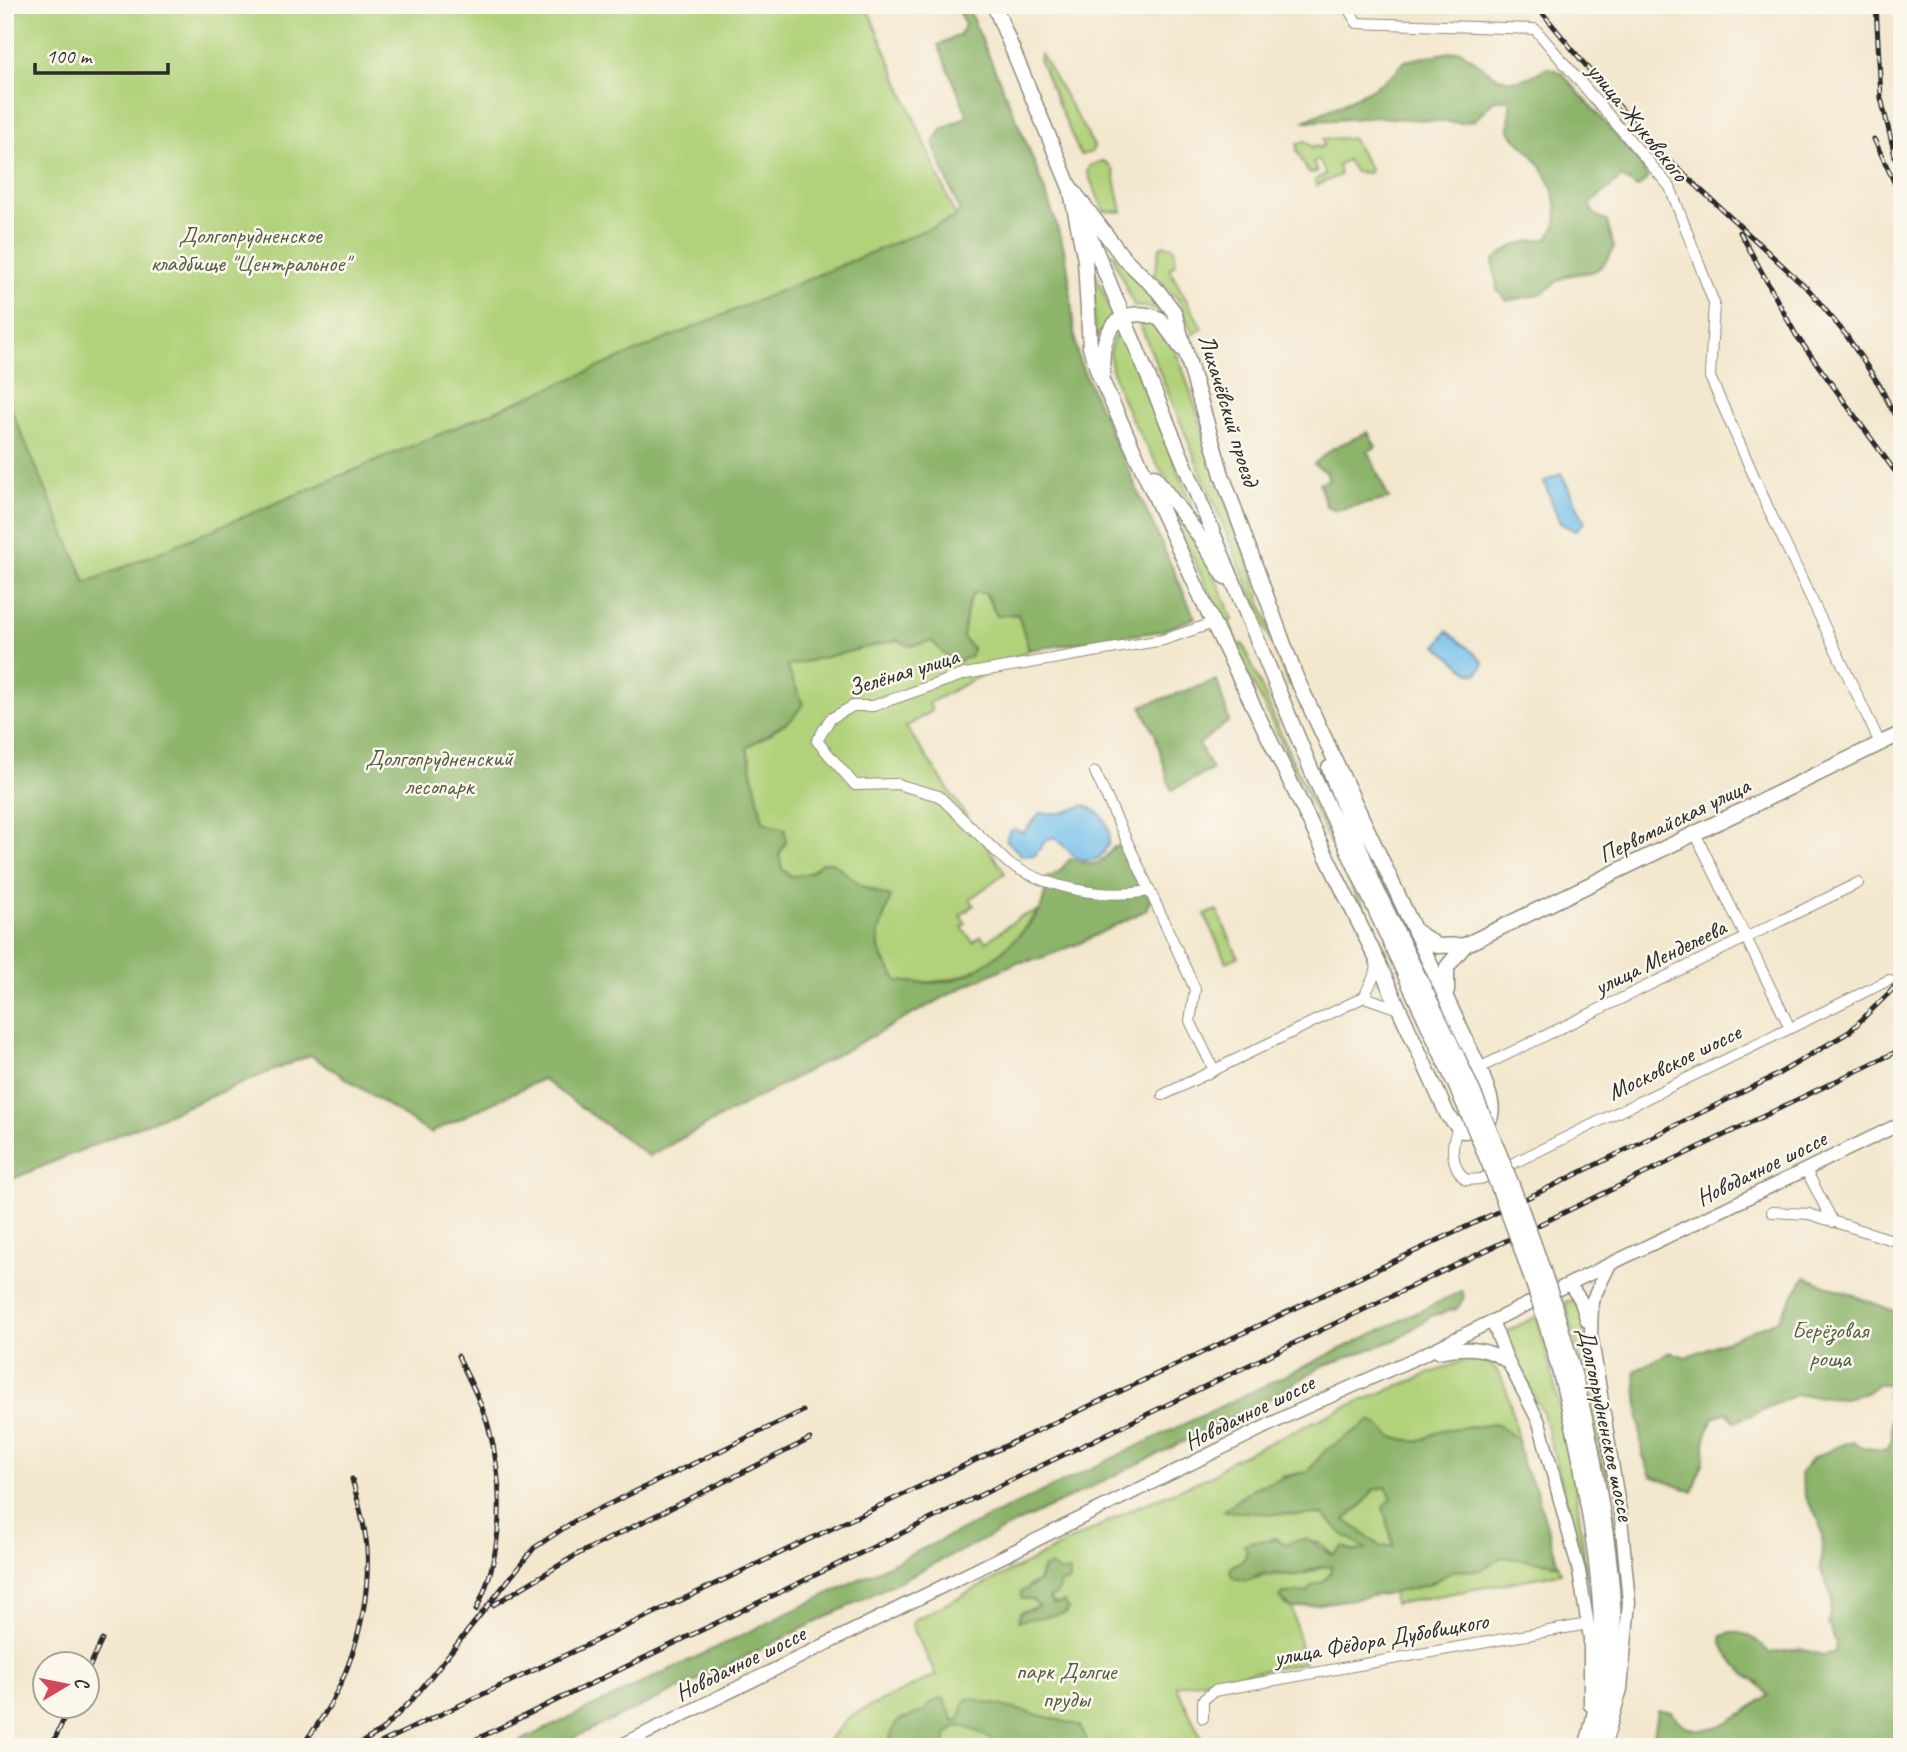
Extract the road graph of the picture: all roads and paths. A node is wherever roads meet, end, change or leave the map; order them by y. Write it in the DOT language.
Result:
graph roads {
  1 [pos="993,5"];
  2 [pos="1346,5"];
  3 [pos="1070,187"];
  4 [pos="1124,317"];
  5 [pos="1192,367"];
  6 [pos="1104,384"];
  7 [pos="1138,456"];
  8 [pos="1245,608"];
  9 [pos="1213,623"];
  10 [pos="1268,661"];
  11 [pos="1295,675"];
  12 [pos="1902,733"];
  13 [pos="1880,743"];
  14 [pos="1096,772"];
  15 [pos="1696,835"];
  16 [pos="1373,882"];
  17 [pos="1858,883"];
  18 [pos="1150,891"];
  19 [pos="1413,929"];
  20 [pos="1392,935"];
  21 [pos="1746,938"];
  22 [pos="1465,945"];
  23 [pos="1377,960"];
  24 [pos="1889,980"];
  25 [pos="1364,997"];
  26 [pos="1449,1003"];
  27 [pos="1399,1009"];
  28 [pos="1790,1028"];
  29 [pos="1479,1068"];
  30 [pos="1214,1070"];
  31 [pos="1163,1095"];
  32 [pos="1902,1123"];
  33 [pos="1458,1128"];
  34 [pos="1806,1170"];
  35 [pos="1772,1212"];
  36 [pos="1833,1222"];
  37 [pos="1902,1243"];
  38 [pos="1609,1265"];
  39 [pos="1569,1284"];
  40 [pos="1492,1321"];
  41 [pos="1591,1334"];
  42 [pos="1418,1357"];
  43 [pos="1509,1364"];
  44 [pos="1586,1452"];
  45 [pos="1588,1623"];
  46 [pos="1203,1718"];
  47 [pos="618,1747"];
  48 [pos="1584,1747"];
  49 [pos="1596,1747"];
  50 [pos="1604,1747"];
  1 -- 3 [label="main road, Лихачёвский проезд"];
  2 -- 13 [label="street, улица Жуковского"];
  3 -- 4 [label="main road, Лихачёвский проезд"];
  3 -- 5 [label="main road, Лихачёвский проезд"];
  3 -- 6 [label="main road, Лихачёвский проезд"];
  4 -- 5 [label="main road"];
  4 -- 6 [label="main road"];
  4 -- 8 [label="main road, Лихачёвский проезд"];
  5 -- 11 [label="main road, Лихачёвский проезд"];
  6 -- 7 [label="main road, Лихачёвский проезд"];
  7 -- 8 [label="main road"];
  7 -- 9 [label="main road"];
  8 -- 10 [label="main road, Лихачёвский проезд"];
  9 -- 18 [label="street, Зелёная улица"];
  9 -- 23 [label="main road"];
  10 -- 16 [label="main road, Лихачёвский проезд"];
  10 -- 20 [label="main road, Лихачёвский проезд"];
  11 -- 16 [label="main road, Лихачёвский проезд"];
  11 -- 19 [label="main road, Лихачёвский проезд"];
  12 -- 13 [label="main road, Первомайская улица"];
  13 -- 15 [label="main road, Первомайская улица"];
  14 -- 18 [label="street"];
  15 -- 21 [label="street"];
  15 -- 22 [label="main road, Первомайская улица"];
  16 -- 20 [label="main road, Лихачёвский проезд"];
  17 -- 21 [label="street, улица Менделеева"];
  18 -- 30 [label="street"];
  19 -- 22 [label="main road"];
  19 -- 26 [label="main road, Лихачёвский проезд"];
  20 -- 44 [label="main road, Долгопрудненское шоссе, bridge"];
  21 -- 28 [label="street"];
  21 -- 29 [label="street, улица Менделеева"];
  22 -- 26 [label="main road"];
  23 -- 25 [label="street"];
  23 -- 27 [label="main road"];
  24 -- 28 [label="street, Московское шоссе"];
  25 -- 27 [label="street"];
  25 -- 30 [label="street"];
  26 -- 29 [label="main road"];
  27 -- 33 [label="main road"];
  28 -- 33 [label="street, Московское шоссе"];
  29 -- 33 [label="main road"];
  30 -- 31 [label="street"];
  32 -- 34 [label="street, Новодачное шоссе"];
  34 -- 36 [label="street"];
  34 -- 38 [label="street, Новодачное шоссе"];
  35 -- 36 [label="street"];
  36 -- 37 [label="street"];
  38 -- 39 [label="street, Новодачное шоссе"];
  38 -- 41 [label="street"];
  39 -- 40 [label="street, Новодачное шоссе"];
  39 -- 41 [label="street"];
  40 -- 42 [label="street, Новодачное шоссе"];
  40 -- 43 [label="street"];
  41 -- 50 [label="street"];
  42 -- 43 [label="street"];
  42 -- 47 [label="street, Новодачное шоссе"];
  43 -- 45 [label="street"];
  44 -- 48 [label="main road, Долгопрудненское шоссе"];
  44 -- 49 [label="main road, Долгопрудненское шоссе"];
  45 -- 46 [label="street, улица Фёдора Дубовицкого"];
  45 -- 48 [label="street"];
}
